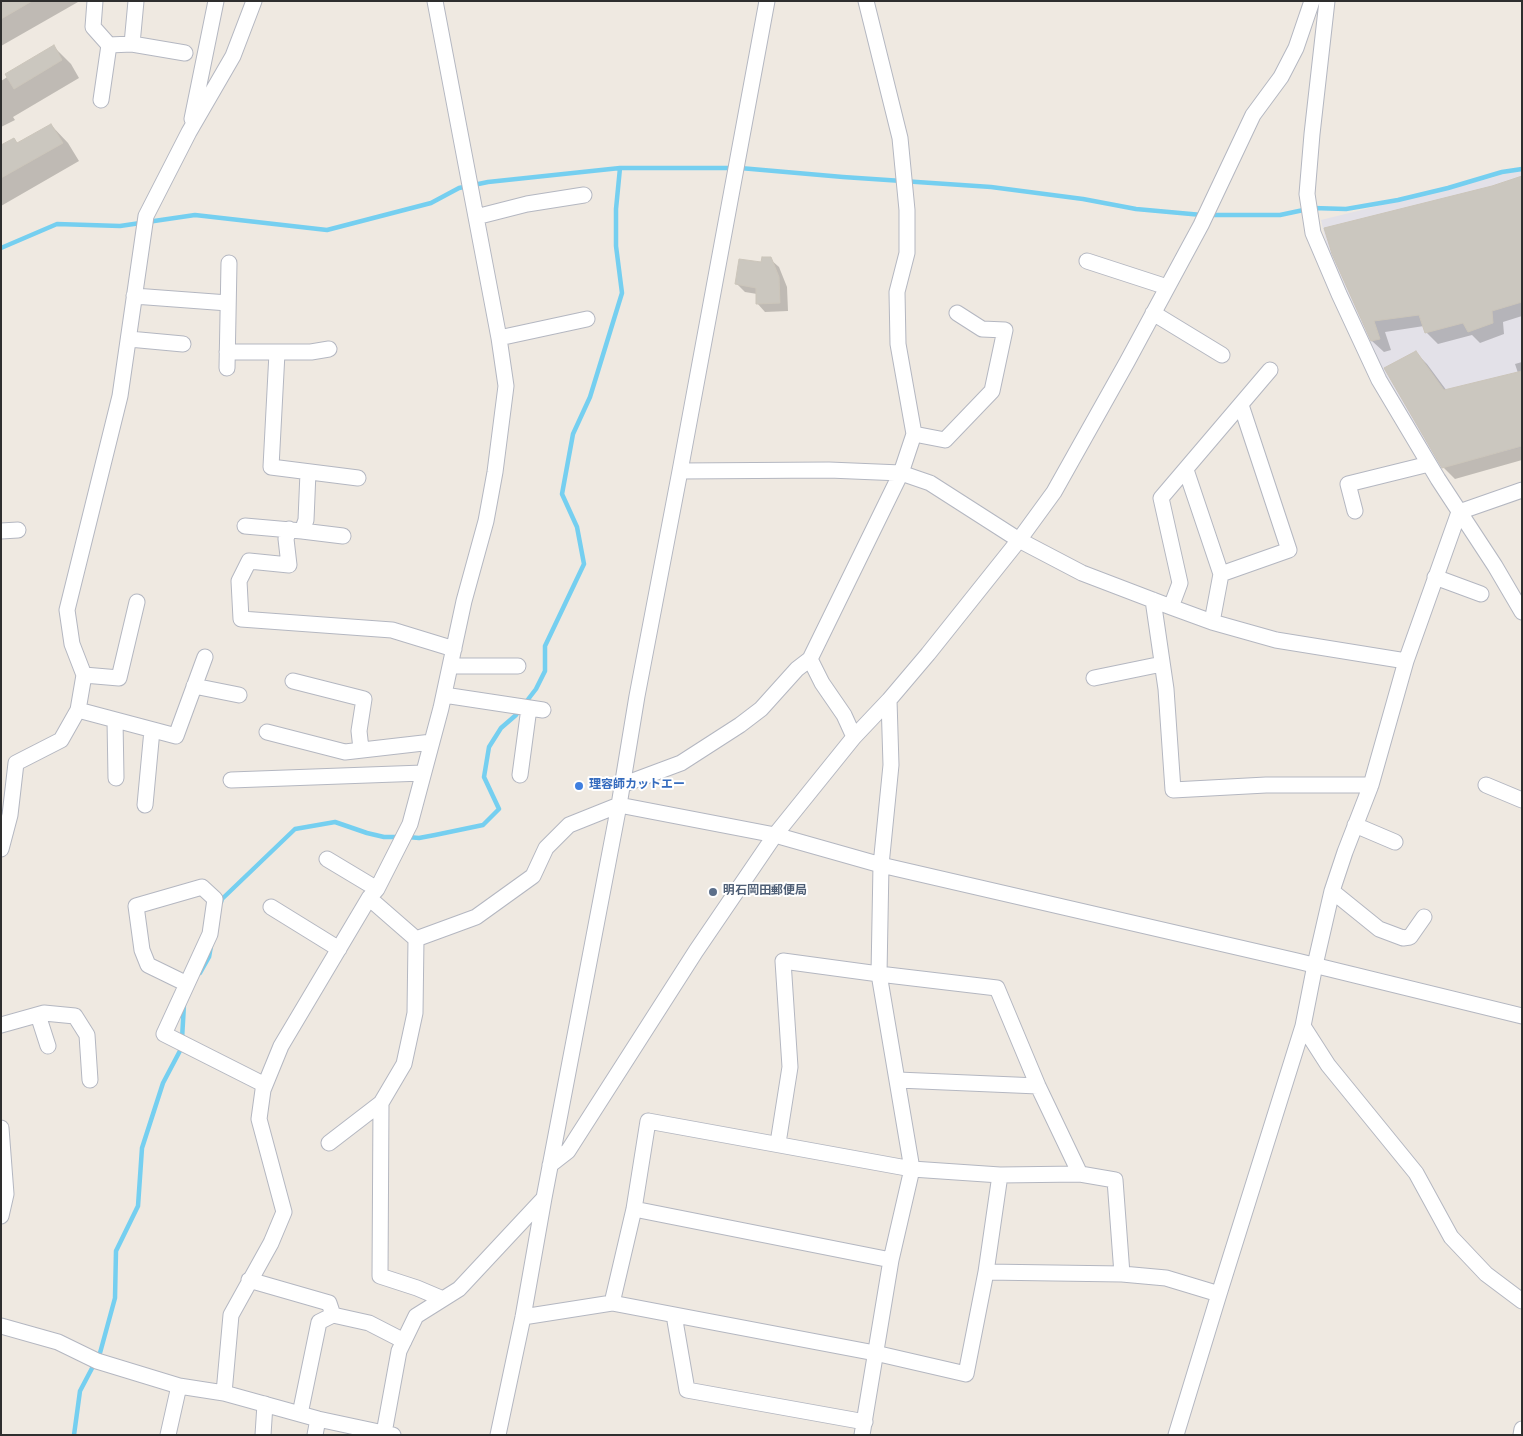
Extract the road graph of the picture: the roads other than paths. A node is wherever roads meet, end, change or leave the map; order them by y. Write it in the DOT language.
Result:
graph roads {
  1 [pos="95,1"];
  2 [pos="136,1"];
  3 [pos="216,1"];
  4 [pos="254,1"];
  5 [pos="435,1"];
  6 [pos="767,1"];
  7 [pos="866,1"];
  8 [pos="1312,1"];
  9 [pos="1327,1"];
  10 [pos="132,44"];
  11 [pos="109,45"];
  12 [pos="185,53"];
  13 [pos="100,100"];
  14 [pos="189,132"];
  15 [pos="584,195"];
  16 [pos="476,217"];
  17 [pos="1087,261"];
  18 [pos="229,263"];
  19 [pos="1167,287"];
  20 [pos="134,296"];
  21 [pos="228,303"];
  22 [pos="957,313"];
  23 [pos="1153,313"];
  24 [pos="587,319"];
  25 [pos="499,338"];
  26 [pos="129,339"];
  27 [pos="183,344"];
  28 [pos="330,349"];
  29 [pos="227,352"];
  30 [pos="277,353"];
  31 [pos="1222,355"];
  32 [pos="227,368"];
  33 [pos="1270,370"];
  34 [pos="1241,405"];
  35 [pos="914,434"];
  36 [pos="1429,464"];
  37 [pos="1186,470"];
  38 [pos="680,471"];
  39 [pos="308,472"];
  40 [pos="901,473"];
  41 [pos="358,478"];
  42 [pos="1522,490"];
  43 [pos="1355,511"];
  44 [pos="1459,512"];
  45 [pos="245,526"];
  46 [pos="18,530"];
  47 [pos="295,530"];
  48 [pos="1,531"];
  49 [pos="343,536"];
  50 [pos="1019,540"];
  51 [pos="1221,574"];
  52 [pos="1435,577"];
  53 [pos="1481,594"];
  54 [pos="1153,600"];
  55 [pos="137,602"];
  56 [pos="1171,606"];
  57 [pos="1522,612"];
  58 [pos="1212,622"];
  59 [pos="454,649"];
  60 [pos="205,657"];
  61 [pos="810,659"];
  62 [pos="1406,661"];
  63 [pos="1162,664"];
  64 [pos="450,666"];
  65 [pos="518,666"];
  66 [pos="84,675"];
  67 [pos="1094,678"];
  68 [pos="293,681"];
  69 [pos="194,686"];
  70 [pos="239,695"];
  71 [pos="444,695"];
  72 [pos="888,700"];
  73 [pos="78,710"];
  74 [pos="116,720"];
  75 [pos="152,730"];
  76 [pos="267,732"];
  77 [pos="854,737"];
  78 [pos="432,742"];
  79 [pos="361,749"];
  80 [pos="423,774"];
  81 [pos="520,775"];
  82 [pos="116,778"];
  83 [pos="232,780"];
  84 [pos="622,785"];
  85 [pos="1371,785"];
  86 [pos="1486,785"];
  87 [pos="1522,800"];
  88 [pos="145,804"];
  89 [pos="619,805"];
  90 [pos="1355,825"];
  91 [pos="775,835"];
  92 [pos="1395,842"];
  93 [pos="1,849"];
  94 [pos="327,859"];
  95 [pos="881,865"];
  96 [pos="1332,890"];
  97 [pos="373,893"];
  98 [pos="271,908"];
  99 [pos="1424,917"];
  100 [pos="416,939"];
  101 [pos="339,949"];
  102 [pos="1315,965"];
  103 [pos="879,974"];
  104 [pos="187,984"];
  105 [pos="38,1015"];
  106 [pos="1522,1016"];
  107 [pos="1,1024"];
  108 [pos="1303,1026"];
  109 [pos="48,1046"];
  110 [pos="90,1080"];
  111 [pos="898,1080"];
  112 [pos="265,1084"];
  113 [pos="1038,1086"];
  114 [pos="381,1103"];
  115 [pos="1,1128"];
  116 [pos="329,1143"];
  117 [pos="778,1143"];
  118 [pos="550,1165"];
  119 [pos="912,1169"];
  120 [pos="1080,1174"];
  121 [pos="1000,1175"];
  122 [pos="544,1198"];
  123 [pos="634,1208"];
  124 [pos="2,1212"];
  125 [pos="891,1260"];
  126 [pos="986,1272"];
  127 [pos="1122,1274"];
  128 [pos="250,1280"];
  129 [pos="1218,1294"];
  130 [pos="443,1299"];
  131 [pos="1522,1301"];
  132 [pos="612,1303"];
  133 [pos="333,1315"];
  134 [pos="674,1315"];
  135 [pos="523,1316"];
  136 [pos="1,1326"];
  137 [pos="404,1341"];
  138 [pos="875,1353"];
  139 [pos="179,1386"];
  140 [pos="224,1393"];
  141 [pos="265,1404"];
  142 [pos="300,1414"];
  143 [pos="318,1420"];
  144 [pos="863,1428"];
  145 [pos="1522,1429"];
  146 [pos="388,1434"];
  147 [pos="168,1435"];
  148 [pos="263,1435"];
  149 [pos="315,1435"];
  150 [pos="498,1435"];
  151 [pos="1176,1435"];
  152 [pos="1521,1435"];
  1 -- 11 [label="street"];
  2 -- 10 [label="street"];
  3 -- 14 [label="street"];
  4 -- 14 [label="street"];
  5 -- 16 [label="street"];
  6 -- 38 [label="street"];
  7 -- 35 [label="street"];
  8 -- 19 [label="street"];
  9 -- 36 [label="street"];
  10 -- 11 [label="street"];
  10 -- 12 [label="street"];
  11 -- 13 [label="street"];
  14 -- 20 [label="street"];
  15 -- 16 [label="street"];
  16 -- 25 [label="street"];
  17 -- 19 [label="street"];
  18 -- 21 [label="street"];
  19 -- 23 [label="street"];
  20 -- 21 [label="street"];
  20 -- 26 [label="street"];
  21 -- 29 [label="street"];
  22 -- 35 [label="street"];
  23 -- 31 [label="street"];
  23 -- 50 [label="street"];
  24 -- 25 [label="street"];
  25 -- 59 [label="street"];
  26 -- 27 [label="street"];
  26 -- 66 [label="street"];
  28 -- 30 [label="street"];
  29 -- 30 [label="street"];
  29 -- 32 [label="street"];
  30 -- 39 [label="street"];
  33 -- 34 [label="street"];
  34 -- 37 [label="street"];
  34 -- 51 [label="street"];
  35 -- 40 [label="street"];
  36 -- 43 [label="street"];
  36 -- 44 [label="street"];
  37 -- 51 [label="street"];
  37 -- 56 [label="street"];
  38 -- 40 [label="street"];
  38 -- 84 [label="street"];
  39 -- 41 [label="street"];
  39 -- 47 [label="street"];
  40 -- 50 [label="street"];
  40 -- 61 [label="street"];
  42 -- 44 [label="street"];
  44 -- 52 [label="street"];
  44 -- 57 [label="street"];
  45 -- 47 [label="street"];
  46 -- 48 [label="street"];
  47 -- 49 [label="street"];
  47 -- 59 [label="street"];
  50 -- 54 [label="street"];
  50 -- 72 [label="street"];
  51 -- 58 [label="street"];
  52 -- 53 [label="street"];
  52 -- 62 [label="street"];
  54 -- 56 [label="street"];
  54 -- 63 [label="street"];
  55 -- 66 [label="street"];
  56 -- 58 [label="street"];
  58 -- 62 [label="street"];
  59 -- 64 [label="street"];
  60 -- 69 [label="street"];
  61 -- 77 [label="street"];
  61 -- 84 [label="street"];
  62 -- 85 [label="street"];
  63 -- 67 [label="street"];
  63 -- 85 [label="street"];
  64 -- 65 [label="street"];
  64 -- 71 [label="street"];
  66 -- 73 [label="street"];
  68 -- 79 [label="street"];
  69 -- 70 [label="street"];
  69 -- 75 [label="street"];
  71 -- 78 [label="street"];
  71 -- 81 [label="street"];
  72 -- 77 [label="street"];
  72 -- 95 [label="street"];
  73 -- 74 [label="street"];
  73 -- 93 [label="street"];
  74 -- 75 [label="street"];
  74 -- 82 [label="street"];
  75 -- 88 [label="street"];
  76 -- 79 [label="street"];
  77 -- 91 [label="street"];
  78 -- 79 [label="street"];
  78 -- 80 [label="street"];
  80 -- 83 [label="street"];
  80 -- 97 [label="street"];
  84 -- 89 [label="street"];
  85 -- 90 [label="street"];
  86 -- 87 [label="street"];
  89 -- 91 [label="street"];
  89 -- 100 [label="street"];
  89 -- 118 [label="street"];
  90 -- 92 [label="street"];
  90 -- 96 [label="street"];
  91 -- 95 [label="street"];
  91 -- 118 [label="street"];
  94 -- 97 [label="street"];
  95 -- 102 [label="street"];
  95 -- 103 [label="street"];
  96 -- 99 [label="street"];
  96 -- 102 [label="street"];
  97 -- 100 [label="street"];
  97 -- 101 [label="street"];
  98 -- 101 [label="street"];
  100 -- 114 [label="street"];
  101 -- 112 [label="street"];
  102 -- 106 [label="street"];
  102 -- 108 [label="street"];
  103 -- 111 [label="street"];
  103 -- 113 [label="street"];
  103 -- 117 [label="street"];
  104 -- 104 [label="street"];
  104 -- 112 [label="street"];
  105 -- 107 [label="street"];
  105 -- 109 [label="street"];
  105 -- 110 [label="street"];
  108 -- 129 [label="street"];
  108 -- 131 [label="street"];
  111 -- 113 [label="street"];
  111 -- 119 [label="street"];
  112 -- 128 [label="street"];
  113 -- 120 [label="street"];
  114 -- 116 [label="street"];
  114 -- 130 [label="street"];
  115 -- 124 [label="street"];
  117 -- 119 [label="street"];
  117 -- 123 [label="street"];
  118 -- 122 [label="street"];
  119 -- 121 [label="street"];
  119 -- 125 [label="street"];
  120 -- 121 [label="street"];
  120 -- 127 [label="street"];
  121 -- 126 [label="street"];
  122 -- 130 [label="street"];
  122 -- 135 [label="street"];
  123 -- 125 [label="street"];
  123 -- 132 [label="street"];
  125 -- 138 [label="street"];
  126 -- 127 [label="street"];
  126 -- 138 [label="street"];
  127 -- 129 [label="street"];
  128 -- 133 [label="street"];
  128 -- 140 [label="street"];
  129 -- 151 [label="street"];
  130 -- 137 [label="street"];
  132 -- 134 [label="street"];
  132 -- 135 [label="street"];
  133 -- 137 [label="street"];
  133 -- 142 [label="street"];
  134 -- 138 [label="street"];
  134 -- 144 [label="street"];
  135 -- 150 [label="street"];
  136 -- 139 [label="street"];
  137 -- 146 [label="street"];
  138 -- 144 [label="street"];
  139 -- 140 [label="street"];
  139 -- 147 [label="street"];
  140 -- 141 [label="street"];
  141 -- 142 [label="street"];
  141 -- 148 [label="street"];
  142 -- 143 [label="street"];
  143 -- 146 [label="street"];
  143 -- 149 [label="street"];
  145 -- 152 [label="street"];
}
